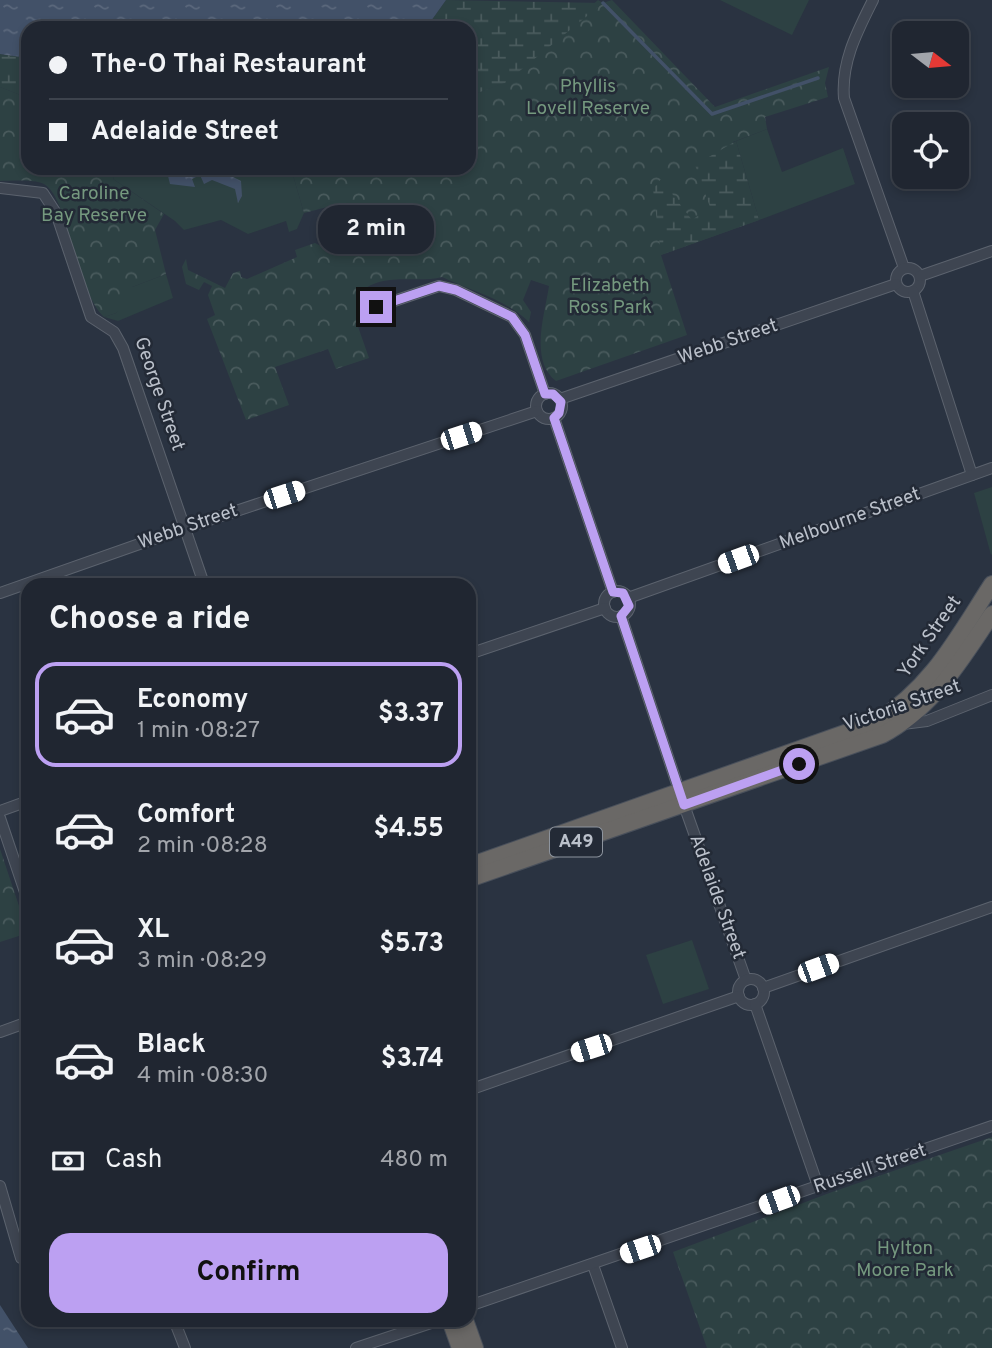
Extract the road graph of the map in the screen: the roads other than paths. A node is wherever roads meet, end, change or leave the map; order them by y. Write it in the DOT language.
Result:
graph roads {
  1 [pos="873,0"];
  2 [pos="0,188"];
  3 [pos="992,251"];
  4 [pos="904,268"];
  5 [pos="920,276"];
  6 [pos="896,284"];
  7 [pos="913,292"];
  8 [pos="367,300"];
  9 [pos="545,394"];
  10 [pos="560,399"];
  11 [pos="537,411"];
  12 [pos="554,418"];
  13 [pos="992,468"];
  14 [pos="972,475"];
  15 [pos="183,529"];
  16 [pos="43,578"];
  17 [pos="202,578"];
  18 [pos="992,584"];
  19 [pos="21,586"];
  20 [pos="613,592"];
  21 [pos="0,593"];
  22 [pos="628,598"];
  23 [pos="605,608"];
  24 [pos="992,614"];
  25 [pos="621,616"];
  26 [pos="476,652"];
  27 [pos="992,695"];
  28 [pos="899,717"];
  29 [pos="681,799"];
  30 [pos="21,804"];
  31 [pos="0,811"];
  32 [pos="0,818"];
  33 [pos="476,864"];
  34 [pos="476,876"];
  35 [pos="21,880"];
  36 [pos="992,907"];
  37 [pos="746,980"];
  38 [pos="763,988"];
  39 [pos="739,996"];
  40 [pos="755,1004"];
  41 [pos="21,1024"];
  42 [pos="0,1032"];
  43 [pos="476,1088"];
  44 [pos="992,1126"];
  45 [pos="0,1186"];
  46 [pos="818,1186"];
  47 [pos="21,1258"];
  48 [pos="593,1265"];
  49 [pos="476,1304"];
  50 [pos="177,1327"];
  51 [pos="419,1327"];
  52 [pos="452,1327"];
  53 [pos="468,1327"];
  54 [pos="185,1348"];
  55 [pos="356,1348"];
  56 [pos="460,1348"];
  57 [pos="475,1348"];
  58 [pos="622,1348"];
  1 -- 4 [label="street"];
  2 -- 15 [label="street, George Street"];
  3 -- 5 [label="street"];
  4 -- 5 [label="street"];
  4 -- 6 [label="street"];
  5 -- 7 [label="street"];
  6 -- 7 [label="street"];
  6 -- 10 [label="street, Webb Street"];
  7 -- 14 [label="street"];
  8 -- 9 [label="street"];
  9 -- 10 [label="street"];
  9 -- 11 [label="street"];
  10 -- 12 [label="street"];
  11 -- 12 [label="street"];
  11 -- 15 [label="street, Webb Street"];
  12 -- 20 [label="street"];
  13 -- 14 [label="street, Melbourne Street"];
  14 -- 22 [label="street, Melbourne Street"];
  15 -- 16 [label="street, Webb Street"];
  15 -- 17 [label="street, George Street"];
  18 -- 28 [label="highway, York Street / A49"];
  19 -- 21 [label="street, Webb Street"];
  20 -- 22 [label="street"];
  20 -- 23 [label="street"];
  22 -- 25 [label="street"];
  23 -- 25 [label="street"];
  23 -- 26 [label="street"];
  24 -- 28 [label="highway, York Street / A49"];
  25 -- 29 [label="street, Adelaide Street"];
  27 -- 28 [label="street, Victoria Street"];
  28 -- 29 [label="highway, Victoria Street / A49"];
  29 -- 33 [label="highway, Victoria Street / A49"];
  29 -- 34 [label="highway, Victoria Street / A49"];
  29 -- 37 [label="street, Adelaide Street"];
  30 -- 31 [label="street"];
  32 -- 35 [label="street"];
  36 -- 38 [label="street"];
  37 -- 38 [label="street"];
  37 -- 39 [label="street"];
  38 -- 40 [label="street"];
  39 -- 40 [label="street"];
  39 -- 43 [label="street"];
  40 -- 46 [label="street"];
  41 -- 42 [label="street"];
  44 -- 46 [label="street, Russell Street"];
  45 -- 47 [label="street"];
  46 -- 48 [label="street, Russell Street"];
  48 -- 49 [label="street, Russell Street"];
  48 -- 58 [label="street"];
  50 -- 54 [label="street"];
  51 -- 55 [label="street"];
  52 -- 56 [label="highway"];
  53 -- 57 [label="highway"];
}
